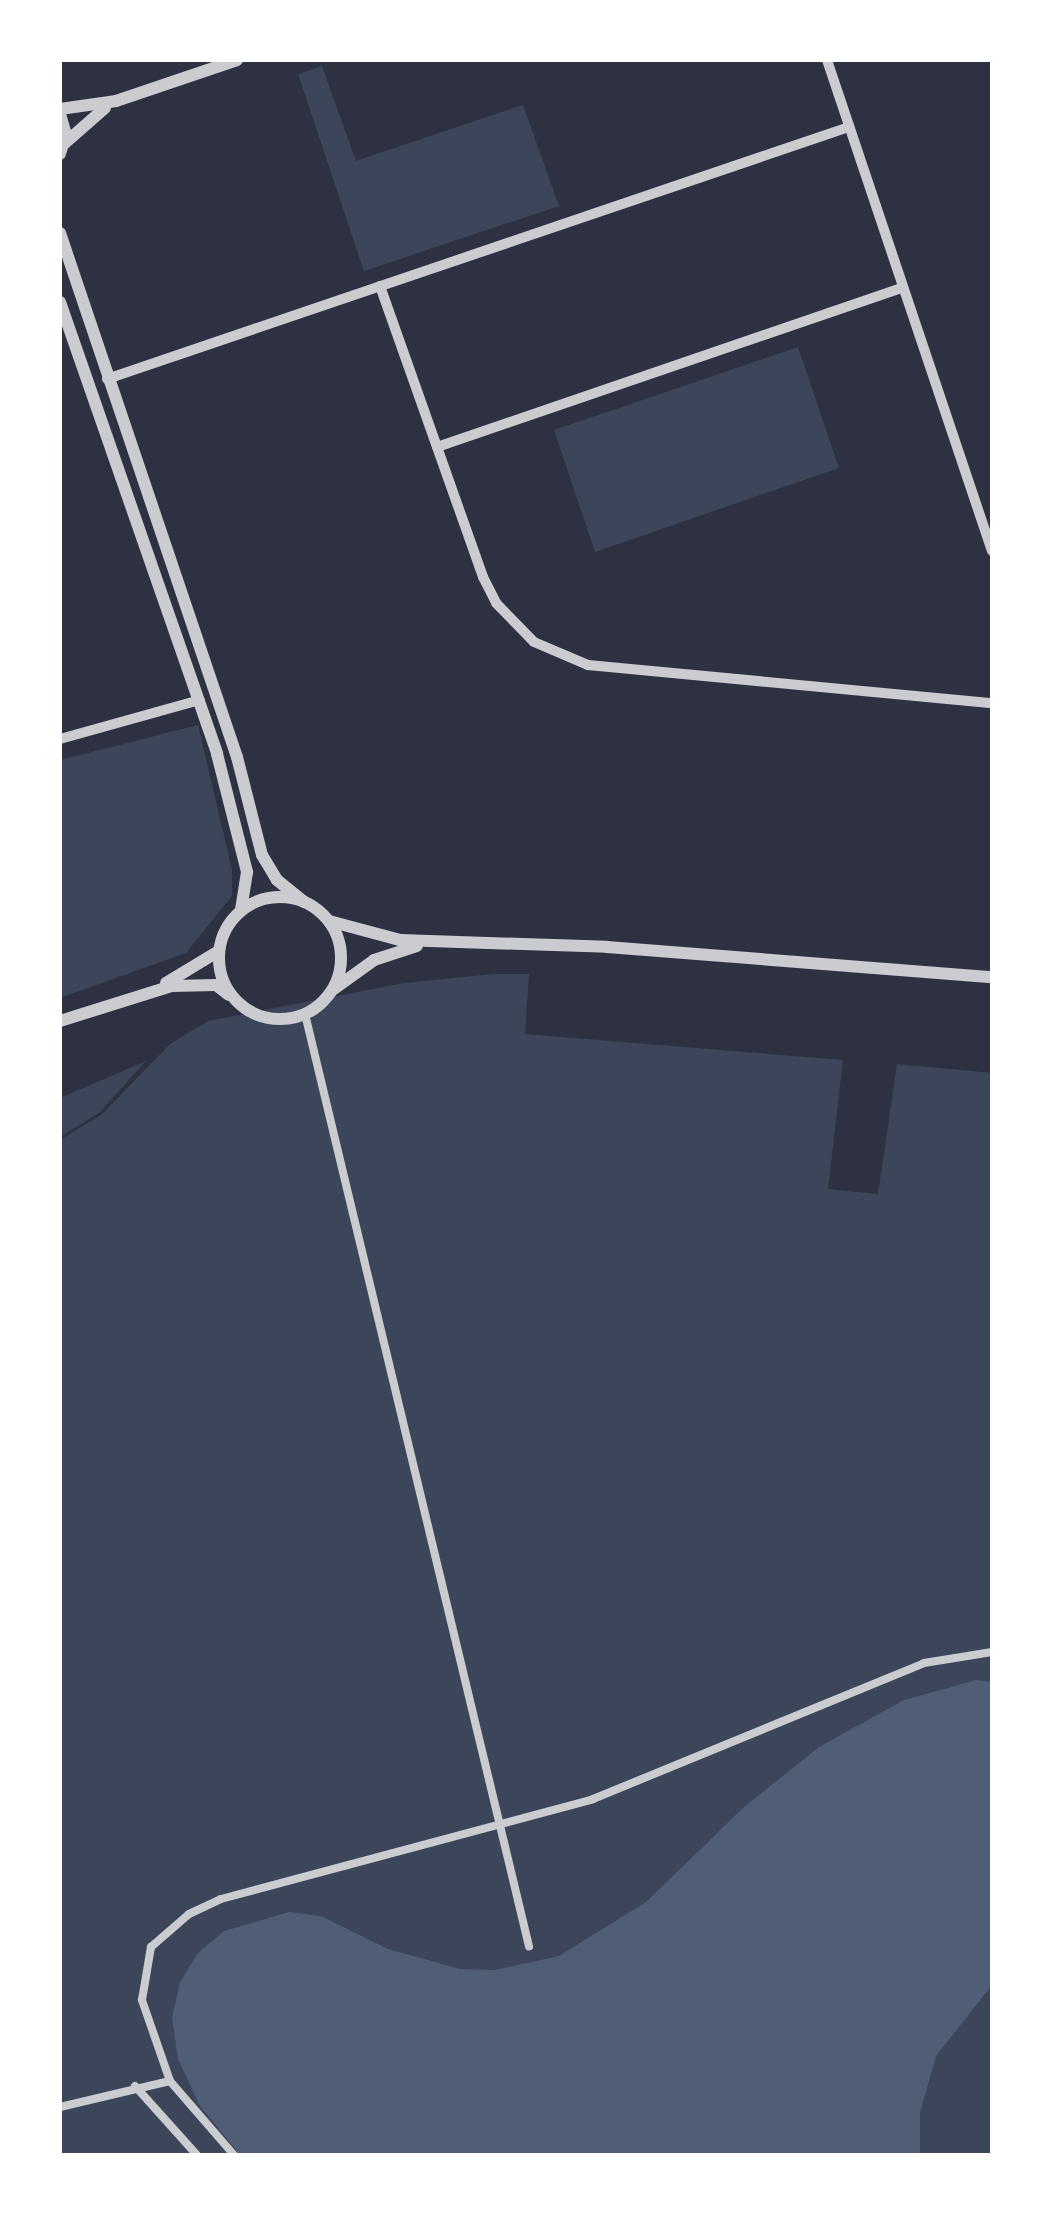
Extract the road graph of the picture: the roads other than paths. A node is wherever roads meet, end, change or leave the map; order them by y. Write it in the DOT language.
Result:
graph roads {
  1 [pos="236,60"];
  2 [pos="827,60"];
  3 [pos="116,101"];
  4 [pos="60,111"];
  5 [pos="849,127"];
  6 [pos="62,148"];
  7 [pos="60,234"];
  8 [pos="380,286"];
  9 [pos="902,288"];
  10 [pos="60,302"];
  11 [pos="107,379"];
  12 [pos="437,447"];
  13 [pos="992,551"];
  14 [pos="200,700"];
  15 [pos="992,703"];
  16 [pos="60,739"];
  17 [pos="304,902"];
  18 [pos="242,911"];
  19 [pos="328,921"];
  20 [pos="449,940"];
  21 [pos="219,951"];
  22 [pos="992,977"];
  23 [pos="155,989"];
  24 [pos="332,990"];
  25 [pos="231,996"];
  26 [pos="305,1014"];
  27 [pos="60,1020"];
  28 [pos="992,1652"];
  29 [pos="501,1824"];
  30 [pos="529,1946"];
  31 [pos="170,2081"];
  32 [pos="135,2086"];
  33 [pos="60,2107"];
  34 [pos="197,2155"];
  35 [pos="234,2155"];
  1 -- 3 [label="street"];
  2 -- 5 [label="street"];
  3 -- 4 [label="street"];
  3 -- 6 [label="street"];
  4 -- 6 [label="street"];
  5 -- 8 [label="street"];
  5 -- 9 [label="street"];
  7 -- 11 [label="street"];
  8 -- 11 [label="street"];
  8 -- 12 [label="street"];
  9 -- 12 [label="street"];
  9 -- 13 [label="street"];
  10 -- 14 [label="street"];
  11 -- 17 [label="street"];
  12 -- 15 [label="street"];
  14 -- 16 [label="street"];
  14 -- 18 [label="street"];
  17 -- 18 [label="street"];
  17 -- 19 [label="street"];
  18 -- 21 [label="street"];
  19 -- 20 [label="street"];
  19 -- 24 [label="street"];
  20 -- 22 [label="street"];
  20 -- 24 [label="street"];
  21 -- 23 [label="street"];
  21 -- 25 [label="street"];
  23 -- 25 [label="street"];
  23 -- 27 [label="street"];
  24 -- 26 [label="street"];
  25 -- 26 [label="street"];
  26 -- 29 [label="street"];
  28 -- 29 [label="street"];
  29 -- 30 [label="street"];
  29 -- 31 [label="street"];
  31 -- 32 [label="street"];
  31 -- 35 [label="street"];
  32 -- 33 [label="street"];
  32 -- 34 [label="street"];
}
